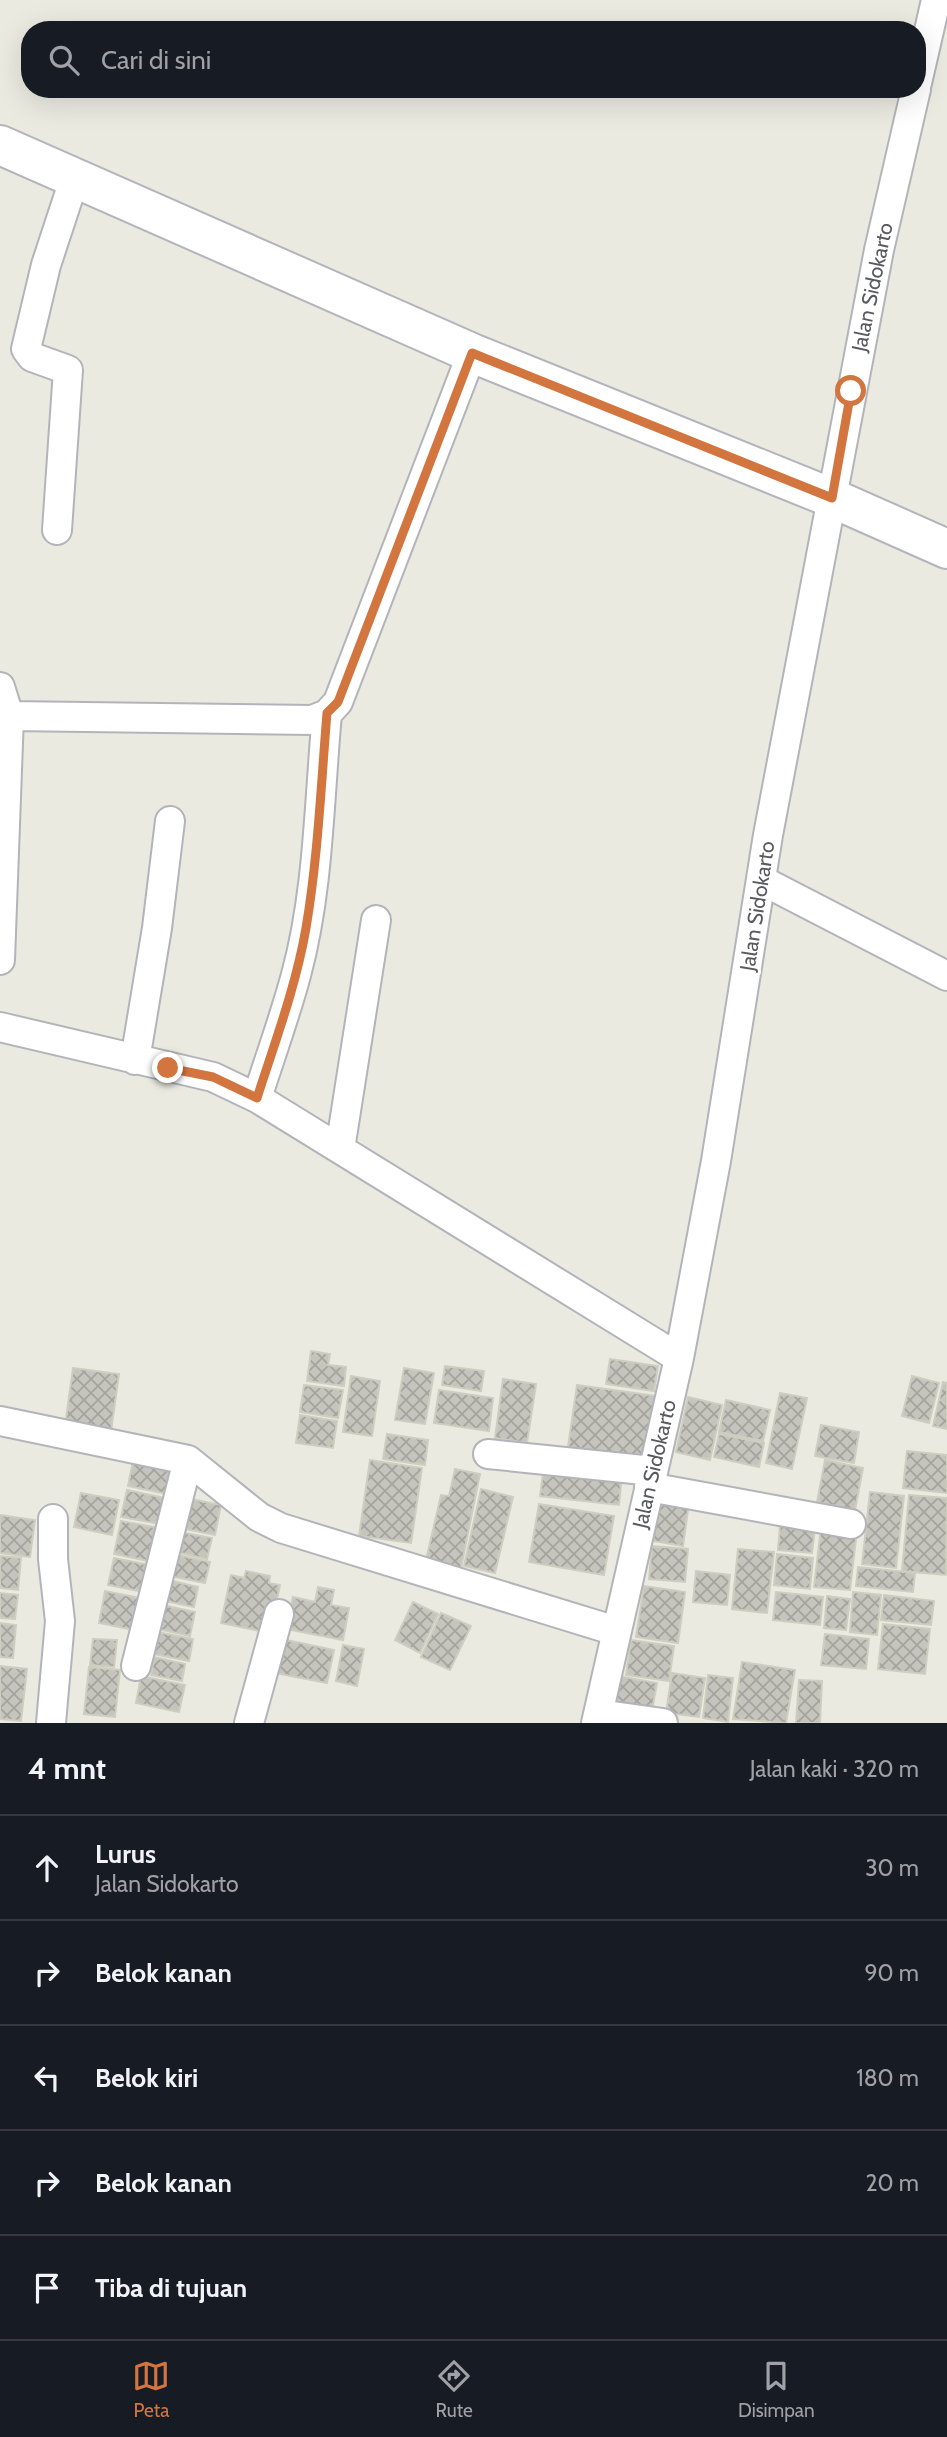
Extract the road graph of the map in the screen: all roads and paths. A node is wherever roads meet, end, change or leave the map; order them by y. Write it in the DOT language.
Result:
graph roads {
  1 [pos="936,0"];
  2 [pos="926,44"];
  3 [pos="914,98"];
  4 [pos="0,145"];
  5 [pos="75,177"];
  6 [pos="472,353"];
  7 [pos="832,498"];
  8 [pos="57,530"];
  9 [pos="947,550"];
  10 [pos="0,687"];
  11 [pos="327,713"];
  12 [pos="9,716"];
  13 [pos="170,821"];
  14 [pos="3,843"];
  15 [pos="761,880"];
  16 [pos="376,920"];
  17 [pos="0,960"];
  18 [pos="947,976"];
  19 [pos="0,1027"];
  20 [pos="135,1060"];
  21 [pos="257,1098"];
  22 [pos="340,1149"];
  23 [pos="679,1358"];
  24 [pos="0,1421"];
  25 [pos="488,1454"];
  26 [pos="188,1460"];
  27 [pos="651,1479"];
  28 [pos="53,1519"];
  29 [pos="851,1524"];
  30 [pos="279,1615"];
  31 [pos="616,1631"];
  32 [pos="136,1667"];
  33 [pos="597,1718"];
  34 [pos="51,1723"];
  35 [pos="248,1723"];
  36 [pos="663,1723"];
  1 -- 2 [label="street"];
  3 -- 7 [label="street, Jalan Sidokarto"];
  4 -- 5 [label="main road"];
  5 -- 6 [label="main road"];
  5 -- 8 [label="street"];
  6 -- 7 [label="main road"];
  6 -- 11 [label="street"];
  7 -- 9 [label="main road"];
  7 -- 15 [label="street, Jalan Sidokarto"];
  10 -- 12 [label="street"];
  11 -- 12 [label="street"];
  11 -- 21 [label="street"];
  12 -- 14 [label="street"];
  13 -- 20 [label="street"];
  14 -- 17 [label="street"];
  15 -- 18 [label="street"];
  15 -- 23 [label="street, Jalan Sidokarto"];
  16 -- 22 [label="street"];
  19 -- 20 [label="street"];
  20 -- 21 [label="street"];
  21 -- 22 [label="street"];
  22 -- 23 [label="street"];
  23 -- 27 [label="street, Jalan Sidokarto"];
  24 -- 26 [label="street"];
  25 -- 27 [label="street"];
  26 -- 31 [label="street"];
  26 -- 32 [label="street"];
  27 -- 29 [label="street"];
  27 -- 31 [label="street, Jalan Sidokarto"];
  28 -- 34 [label="street"];
  30 -- 35 [label="street"];
  31 -- 33 [label="street, Jalan Sidokarto"];
  33 -- 36 [label="street"];
}
